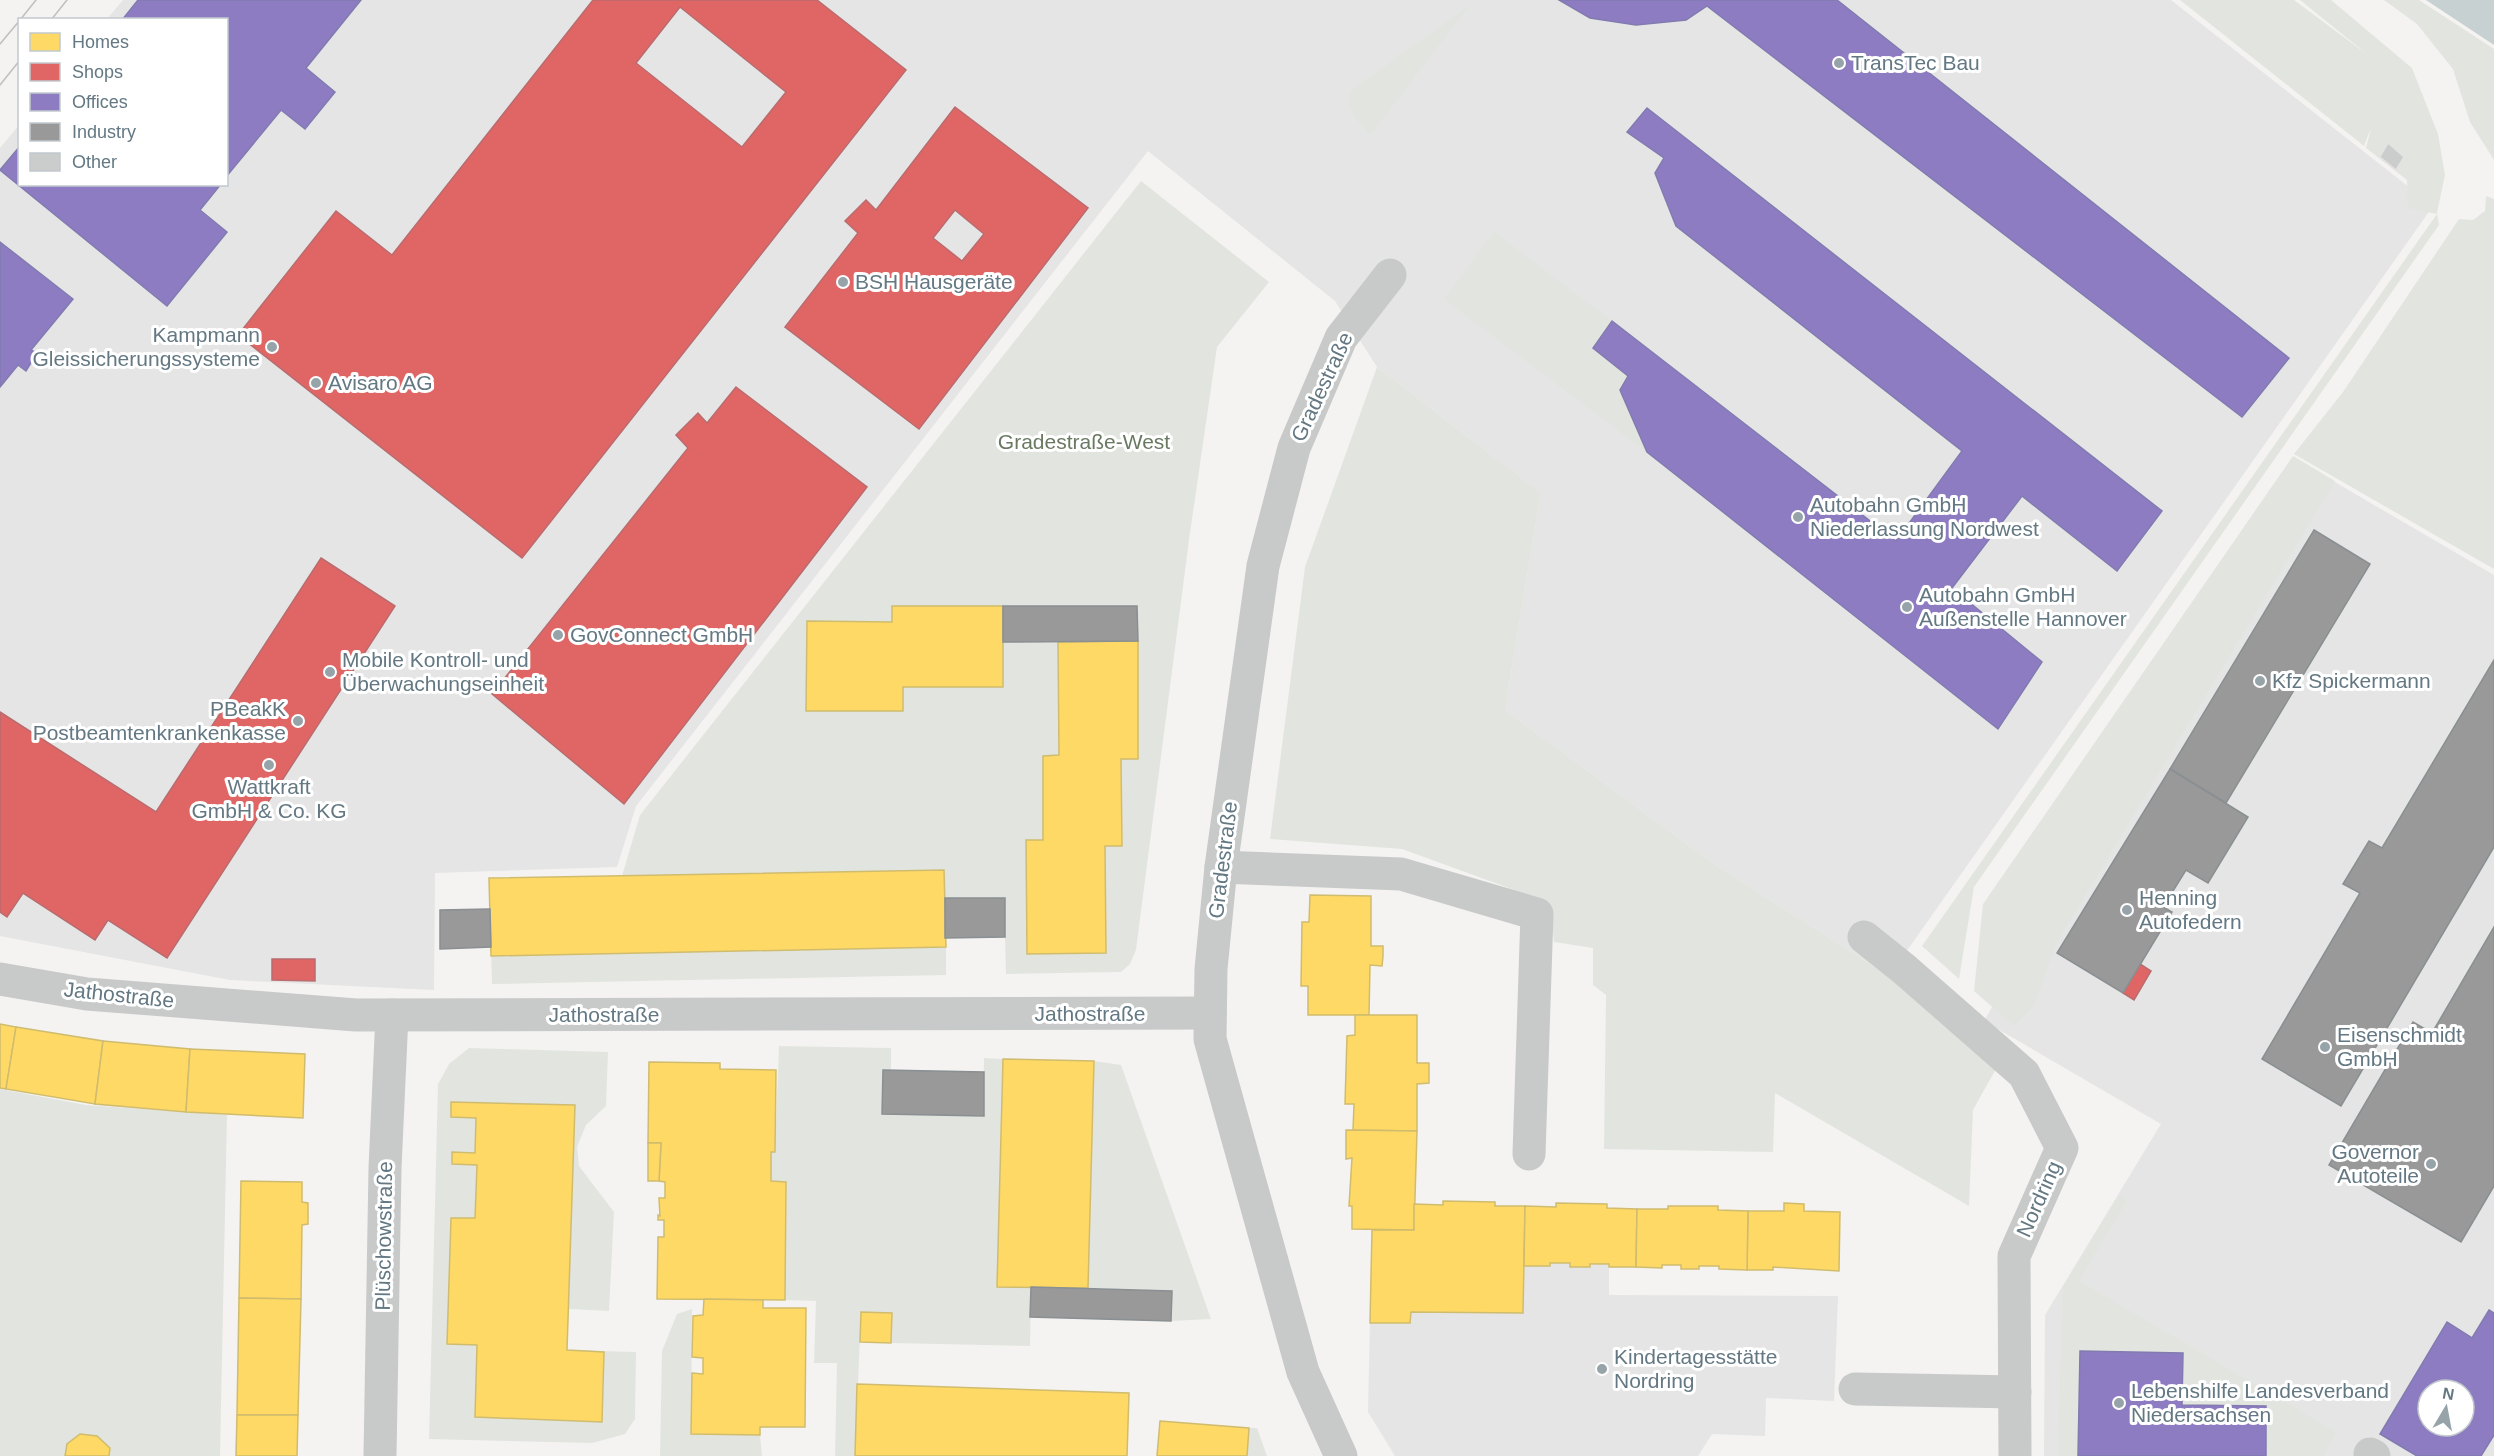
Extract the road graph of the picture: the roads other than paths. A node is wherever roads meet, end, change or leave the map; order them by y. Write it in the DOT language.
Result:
graph roads {
  1 [pos="1389,275"];
  2 [pos="1221,867"];
  3 [pos="1864,937"];
  4 [pos="0,979"];
  5 [pos="1210,1013"];
  6 [pos="392,1015"];
  7 [pos="1528,1154"];
  8 [pos="1855,1389"];
  9 [pos="2015,1392"];
  10 [pos="380,1456"];
  11 [pos="1341,1456"];
  12 [pos="2015,1456"];
  1 -- 2 [label="street, Gradestraße"];
  2 -- 5 [label="street, Gradestraße"];
  2 -- 7 [label="street"];
  3 -- 9 [label="street, Nordring"];
  4 -- 6 [label="street, Jathostraße"];
  5 -- 6 [label="street, Jathostraße"];
  5 -- 11 [label="street, Gradestraße"];
  6 -- 10 [label="street, Plüschowstraße"];
  8 -- 9 [label="street"];
  9 -- 12 [label="street, Nordring"];
}
